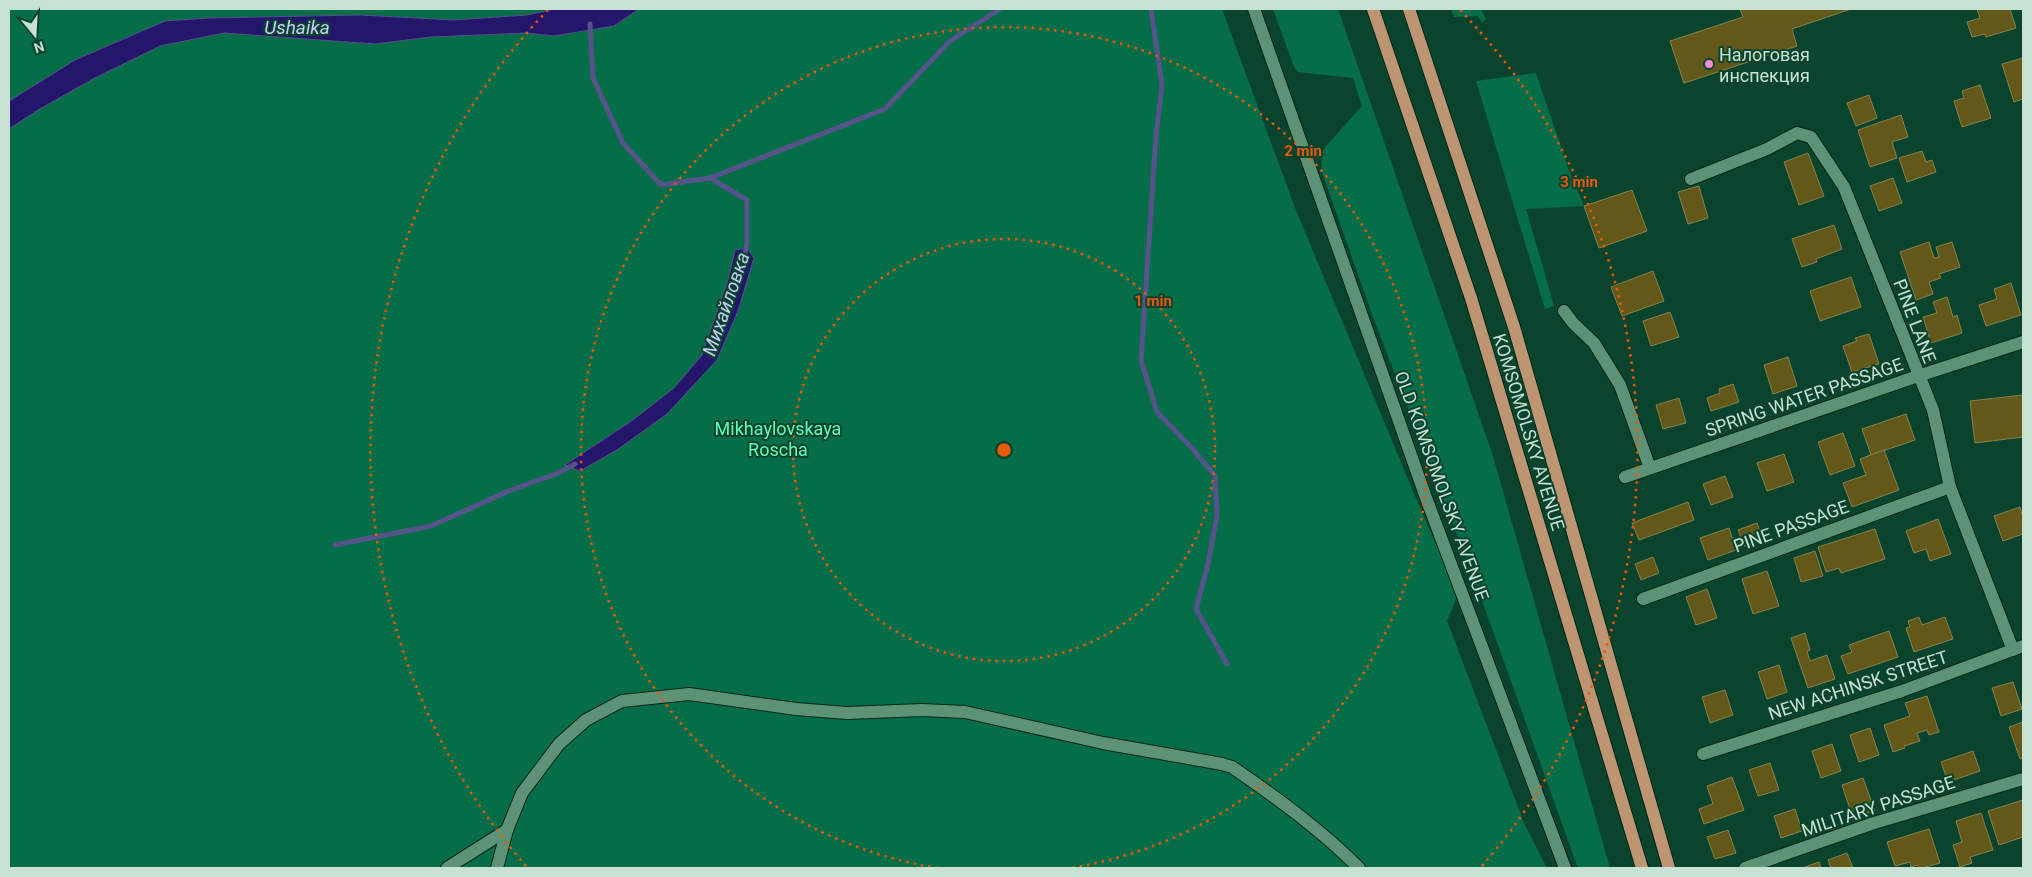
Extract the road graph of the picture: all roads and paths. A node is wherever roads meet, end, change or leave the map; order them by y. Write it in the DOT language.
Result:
graph roads {
  1 [pos="1254,9"];
  2 [pos="1373,9"];
  3 [pos="1410,9"];
  4 [pos="1691,179"];
  5 [pos="1564,311"];
  6 [pos="2023,342"];
  7 [pos="1918,376"];
  8 [pos="1650,468"];
  9 [pos="1625,477"];
  10 [pos="1950,487"];
  11 [pos="1643,598"];
  12 [pos="2018,648"];
  13 [pos="1704,754"];
  14 [pos="2023,779"];
  15 [pos="507,830"];
  16 [pos="447,868"];
  17 [pos="497,868"];
  18 [pos="1359,868"];
  19 [pos="1565,868"];
  20 [pos="1642,868"];
  21 [pos="1670,868"];
  22 [pos="1745,868"];
  1 -- 19 [label="street, OLD KOMSOMOLSKY AVENUE"];
  2 -- 20 [label="main road, KOMSOMOLSKY AVENUE"];
  3 -- 21 [label="main road, KOMSOMOLSKY AVENUE"];
  4 -- 7 [label="street, PINE LANE"];
  5 -- 8 [label="street"];
  6 -- 7 [label="street, SPRING WATER PASSAGE"];
  7 -- 8 [label="street, SPRING WATER PASSAGE"];
  7 -- 10 [label="street, PINE LANE"];
  8 -- 9 [label="street, SPRING WATER PASSAGE"];
  10 -- 11 [label="street, PINE PASSAGE"];
  10 -- 12 [label="street, PINE LANE"];
  12 -- 13 [label="street, NEW ACHINSK STREET"];
  14 -- 22 [label="street, MILITARY PASSAGE"];
  15 -- 16 [label="street"];
  15 -- 17 [label="street"];
  15 -- 18 [label="street"];
}
